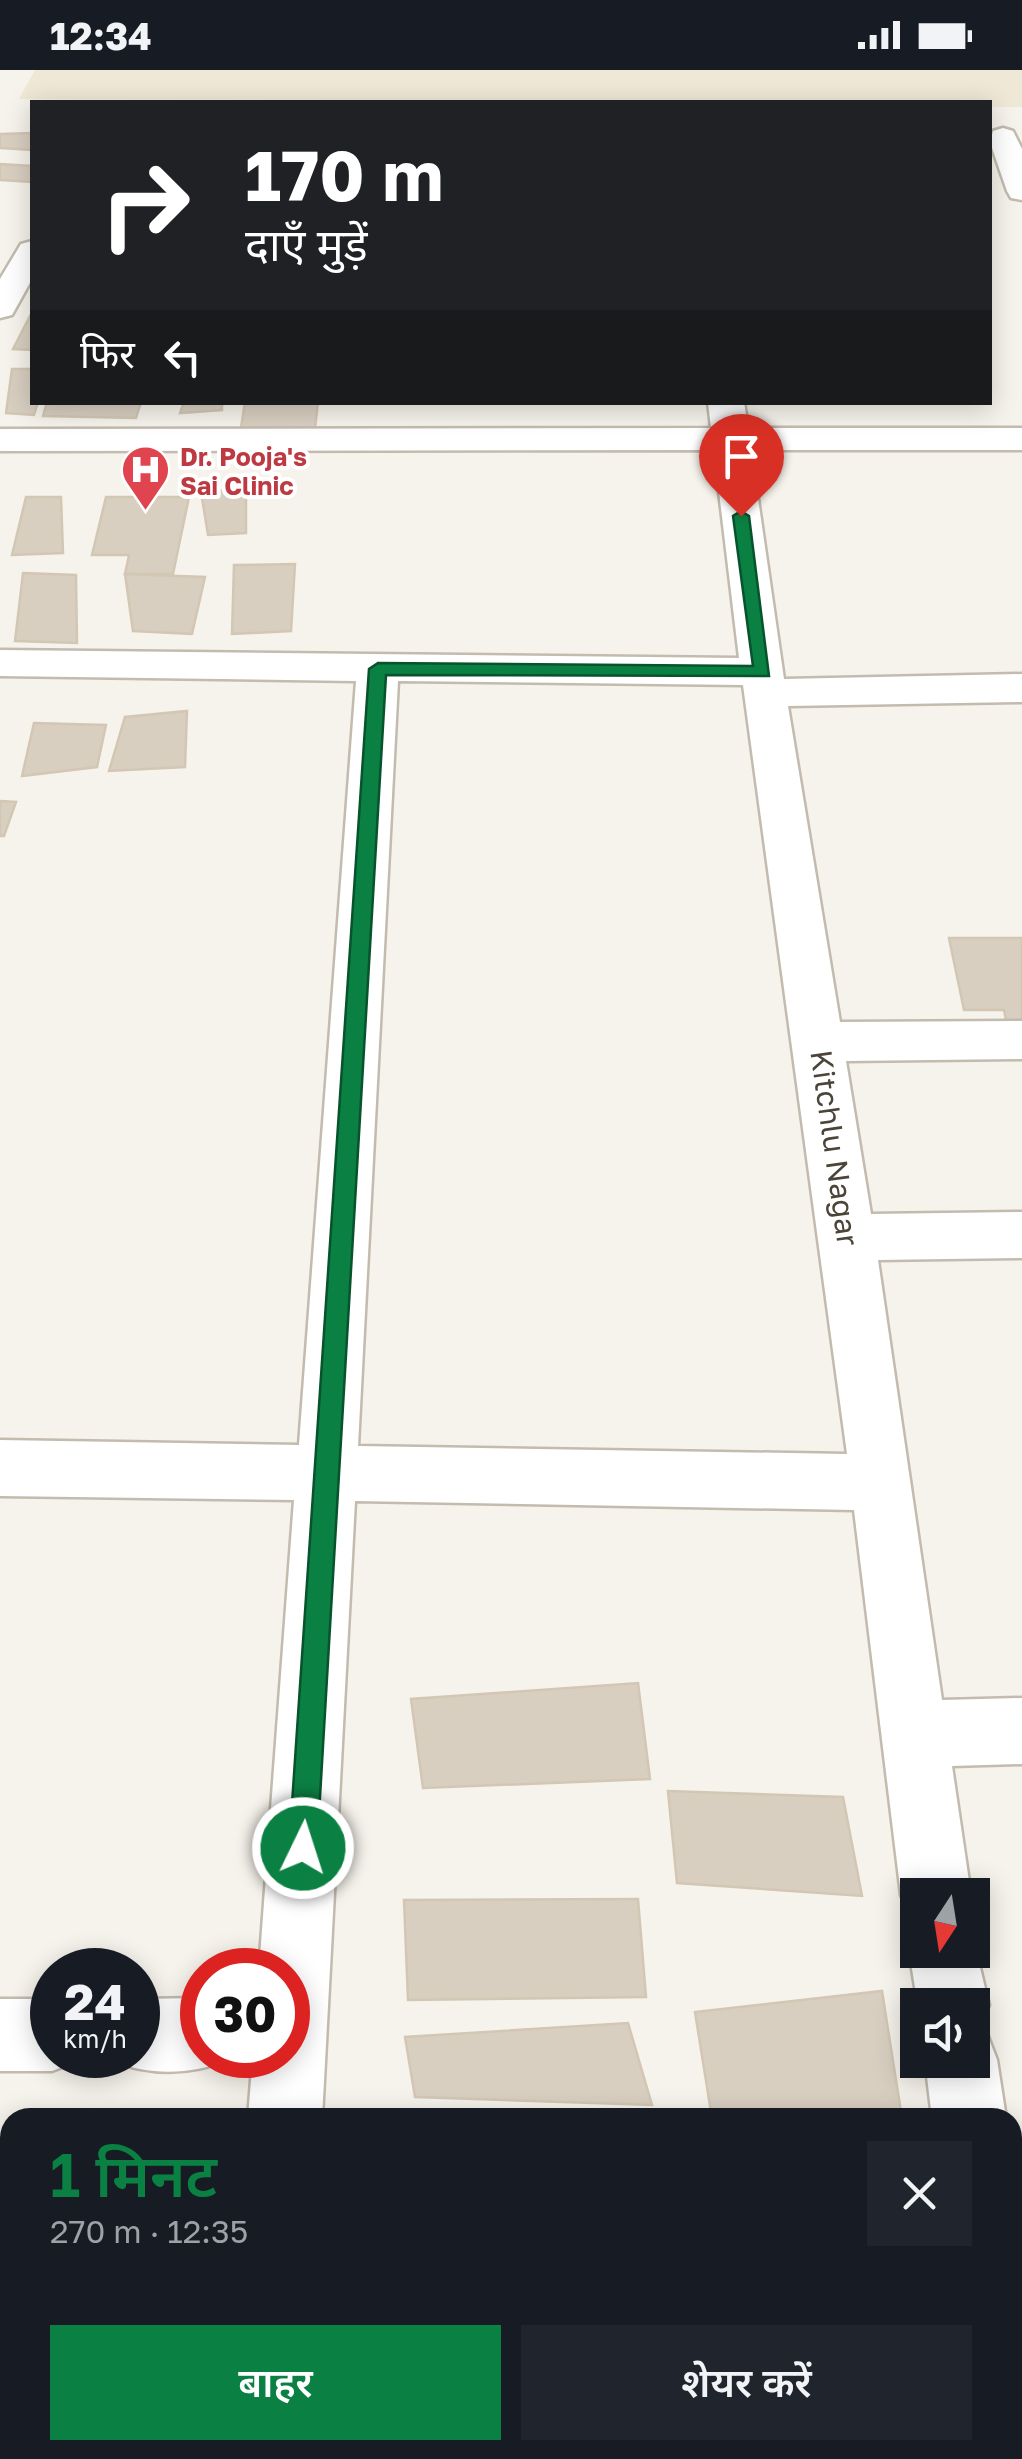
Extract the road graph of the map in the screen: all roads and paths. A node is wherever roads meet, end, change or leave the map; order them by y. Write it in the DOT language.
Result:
graph roads {
  1 [pos="1005,137"];
  2 [pos="1022,191"];
  3 [pos="30,256"];
  4 [pos="14,298"];
  5 [pos="728,420"];
  6 [pos="1022,439"];
  7 [pos="0,440"];
  8 [pos="0,663"];
  9 [pos="378,669"];
  10 [pos="764,682"];
  11 [pos="1022,688"];
  12 [pos="1022,1040"];
  13 [pos="820,1042"];
  14 [pos="1022,1235"];
  15 [pos="848,1237"];
  16 [pos="0,1468"];
  17 [pos="327,1474"];
  18 [pos="879,1482"];
  19 [pos="1022,1731"];
  20 [pos="912,1734"];
  21 [pos="933,1878"];
  22 [pos="295,1948"];
  23 [pos="0,2035"];
  24 [pos="30,2035"];
  25 [pos="287,2078"];
  26 [pos="964,2078"];
  27 [pos="285,2108"];
  28 [pos="968,2108"];
  1 -- 2 [label="street"];
  3 -- 4 [label="street"];
  5 -- 6 [label="street"];
  5 -- 7 [label="street"];
  5 -- 10 [label="street, Kitchlu Nagar"];
  8 -- 9 [label="street"];
  9 -- 10 [label="street"];
  9 -- 17 [label="street"];
  10 -- 11 [label="street"];
  10 -- 13 [label="street, Kitchlu Nagar"];
  12 -- 13 [label="street"];
  13 -- 15 [label="street, Kitchlu Nagar"];
  14 -- 15 [label="street"];
  15 -- 18 [label="street, Kitchlu Nagar"];
  16 -- 17 [label="street"];
  17 -- 18 [label="street"];
  17 -- 22 [label="street"];
  18 -- 20 [label="street, Kitchlu Nagar"];
  19 -- 20 [label="street"];
  20 -- 21 [label="street, Kitchlu Nagar"];
  23 -- 24 [label="street"];
  25 -- 27 [label="street"];
  26 -- 28 [label="street"];
}
